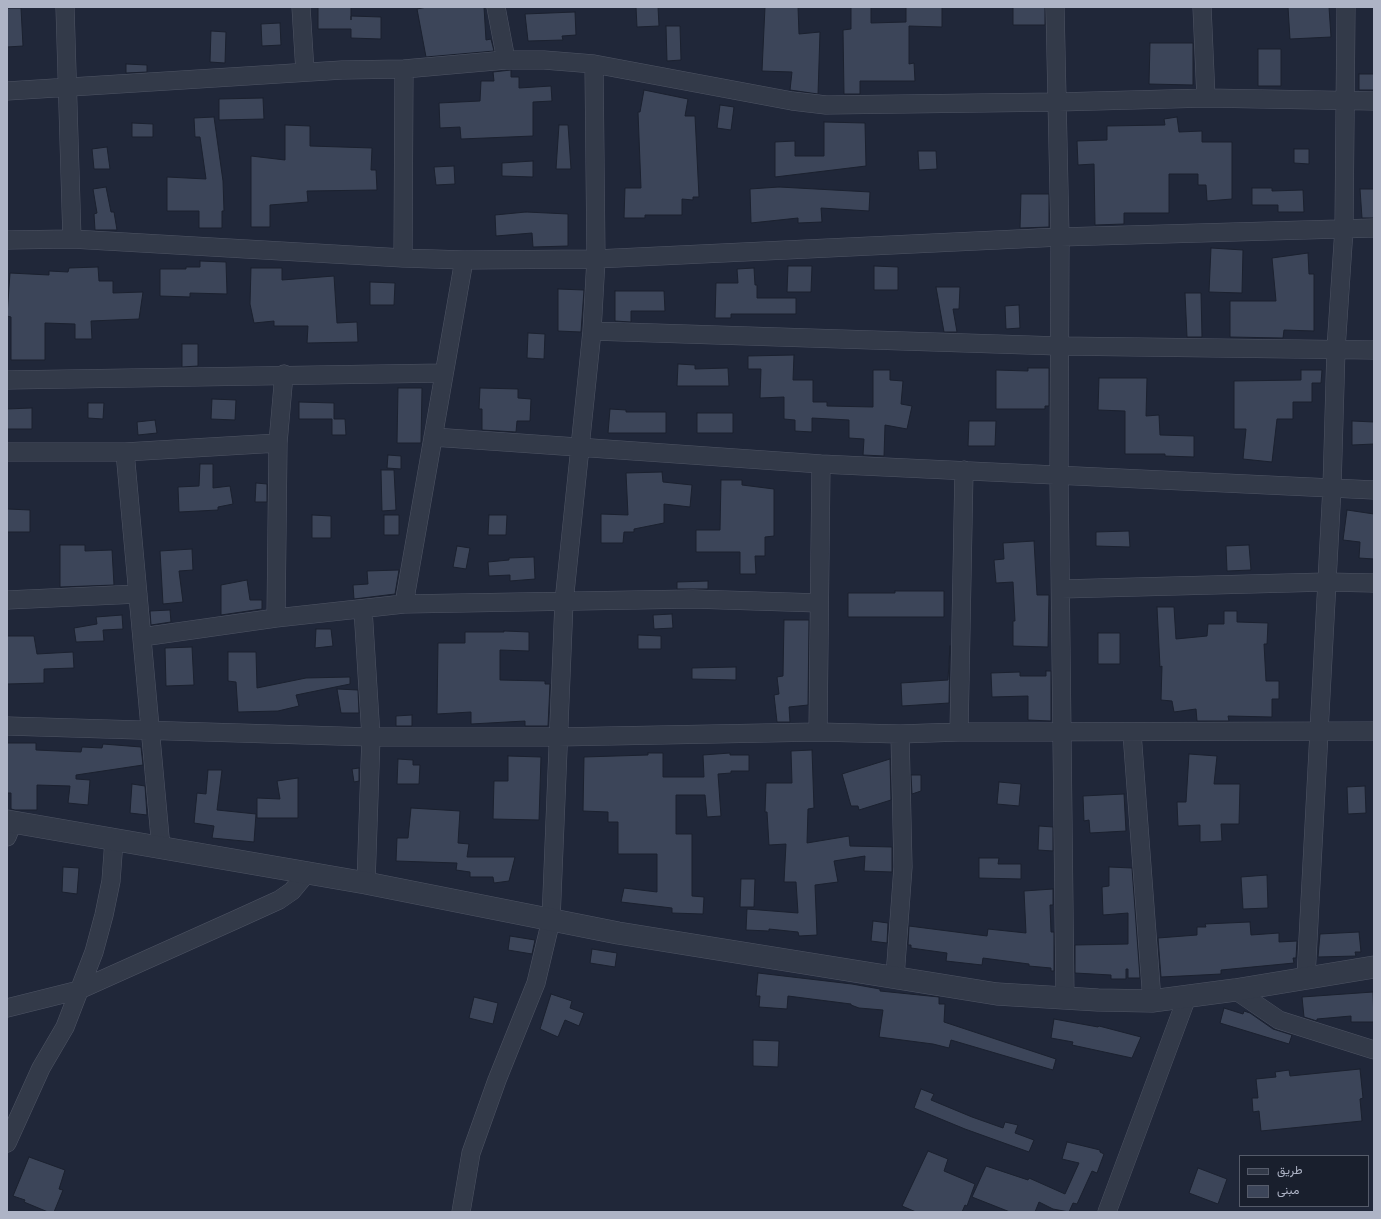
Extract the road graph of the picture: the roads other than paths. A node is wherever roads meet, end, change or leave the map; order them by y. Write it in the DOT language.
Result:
graph roads {
  1 [pos="65,7"];
  2 [pos="301,7"];
  3 [pos="496,7"];
  4 [pos="1055,7"];
  5 [pos="1202,7"];
  6 [pos="1346,7"];
  7 [pos="506,60"];
  8 [pos="594,64"];
  9 [pos="404,69"];
  10 [pos="305,72"];
  11 [pos="67,88"];
  12 [pos="7,91"];
  13 [pos="1206,98"];
  14 [pos="1345,101"];
  15 [pos="1374,101"];
  16 [pos="1058,102"];
  17 [pos="1374,228"];
  18 [pos="1344,229"];
  19 [pos="1060,237"];
  20 [pos="72,239"];
  21 [pos="7,240"];
  22 [pos="403,258"];
  23 [pos="596,259"];
  24 [pos="464,260"];
  25 [pos="592,331"];
  26 [pos="1059,346"];
  27 [pos="1336,350"];
  28 [pos="1374,350"];
  29 [pos="444,373"];
  30 [pos="284,374"];
  31 [pos="7,380"];
  32 [pos="433,437"];
  33 [pos="278,443"];
  34 [pos="581,447"];
  35 [pos="7,452"];
  36 [pos="125,452"];
  37 [pos="821,464"];
  38 [pos="964,470"];
  39 [pos="1059,476"];
  40 [pos="1332,487"];
  41 [pos="1374,490"];
  42 [pos="1326,582"];
  43 [pos="1374,583"];
  44 [pos="1061,588"];
  45 [pos="138,594"];
  46 [pos="7,600"];
  47 [pos="564,602"];
  48 [pos="819,603"];
  49 [pos="404,604"];
  50 [pos="363,609"];
  51 [pos="276,618"];
  52 [pos="142,637"];
  53 [pos="7,726"];
  54 [pos="1319,730"];
  55 [pos="150,731"];
  56 [pos="1374,731"];
  57 [pos="818,732"];
  58 [pos="959,732"];
  59 [pos="1062,732"];
  60 [pos="1132,733"];
  61 [pos="900,734"];
  62 [pos="371,737"];
  63 [pos="557,737"];
  64 [pos="9,827"];
  65 [pos="114,840"];
  66 [pos="160,848"];
  67 [pos="307,873"];
  68 [pos="366,883"];
  69 [pos="551,920"];
  70 [pos="1374,967"];
  71 [pos="895,977"];
  72 [pos="1306,977"];
  73 [pos="79,990"];
  74 [pos="1235,990"];
  75 [pos="1187,997"];
  76 [pos="1065,998"];
  77 [pos="1152,1001"];
  78 [pos="7,1008"];
  79 [pos="1374,1050"];
  80 [pos="7,1143"];
  81 [pos="462,1212"];
  82 [pos="1107,1212"];
  1 -- 11 [label="street"];
  2 -- 10 [label="street"];
  3 -- 7 [label="street"];
  4 -- 16 [label="street"];
  5 -- 13 [label="street"];
  6 -- 14 [label="street"];
  7 -- 8 [label="street"];
  7 -- 9 [label="street"];
  8 -- 16 [label="street"];
  8 -- 23 [label="street"];
  9 -- 10 [label="street"];
  9 -- 22 [label="street"];
  10 -- 11 [label="street"];
  11 -- 12 [label="street"];
  11 -- 20 [label="street"];
  13 -- 14 [label="street"];
  13 -- 16 [label="street"];
  14 -- 15 [label="street"];
  14 -- 18 [label="street"];
  16 -- 19 [label="street"];
  17 -- 18 [label="street"];
  18 -- 19 [label="street"];
  18 -- 27 [label="street"];
  19 -- 23 [label="street"];
  19 -- 26 [label="street"];
  20 -- 21 [label="street"];
  20 -- 22 [label="street"];
  22 -- 24 [label="street"];
  23 -- 24 [label="street"];
  23 -- 25 [label="street"];
  24 -- 29 [label="street"];
  25 -- 26 [label="street"];
  25 -- 34 [label="street"];
  26 -- 27 [label="street"];
  26 -- 39 [label="street"];
  27 -- 28 [label="street"];
  27 -- 40 [label="street"];
  29 -- 30 [label="street"];
  29 -- 32 [label="street"];
  30 -- 31 [label="street"];
  30 -- 33 [label="street"];
  32 -- 34 [label="street"];
  32 -- 49 [label="street"];
  33 -- 36 [label="street"];
  33 -- 51 [label="street"];
  34 -- 37 [label="street"];
  34 -- 47 [label="street"];
  35 -- 36 [label="street"];
  36 -- 45 [label="street"];
  37 -- 38 [label="street"];
  37 -- 48 [label="street"];
  38 -- 39 [label="street"];
  38 -- 58 [label="street"];
  39 -- 40 [label="street"];
  39 -- 44 [label="street"];
  40 -- 41 [label="street"];
  40 -- 42 [label="street"];
  42 -- 43 [label="street"];
  42 -- 44 [label="street"];
  42 -- 54 [label="street"];
  44 -- 59 [label="street"];
  45 -- 46 [label="street"];
  45 -- 52 [label="street"];
  47 -- 48 [label="street"];
  47 -- 49 [label="street"];
  47 -- 63 [label="street"];
  48 -- 57 [label="street"];
  49 -- 50 [label="street"];
  50 -- 51 [label="street"];
  50 -- 62 [label="street"];
  51 -- 52 [label="street"];
  52 -- 55 [label="street"];
  53 -- 55 [label="street"];
  54 -- 56 [label="street"];
  54 -- 60 [label="street"];
  54 -- 72 [label="street"];
  55 -- 62 [label="street"];
  55 -- 66 [label="street"];
  57 -- 61 [label="street"];
  57 -- 63 [label="street"];
  58 -- 59 [label="street"];
  58 -- 61 [label="street"];
  59 -- 60 [label="street"];
  59 -- 76 [label="street"];
  60 -- 77 [label="street"];
  61 -- 71 [label="street"];
  62 -- 63 [label="street"];
  62 -- 68 [label="street"];
  63 -- 69 [label="street"];
  64 -- 65 [label="street"];
  65 -- 66 [label="street"];
  65 -- 73 [label="street"];
  66 -- 67 [label="street"];
  67 -- 68 [label="street"];
  67 -- 73 [label="street"];
  68 -- 69 [label="street"];
  69 -- 71 [label="street"];
  69 -- 81 [label="street"];
  70 -- 72 [label="street"];
  71 -- 76 [label="street"];
  72 -- 74 [label="street"];
  73 -- 78 [label="street"];
  73 -- 80 [label="street"];
  74 -- 75 [label="street"];
  74 -- 79 [label="street"];
  75 -- 77 [label="street"];
  75 -- 82 [label="street"];
  76 -- 77 [label="street"];
}
